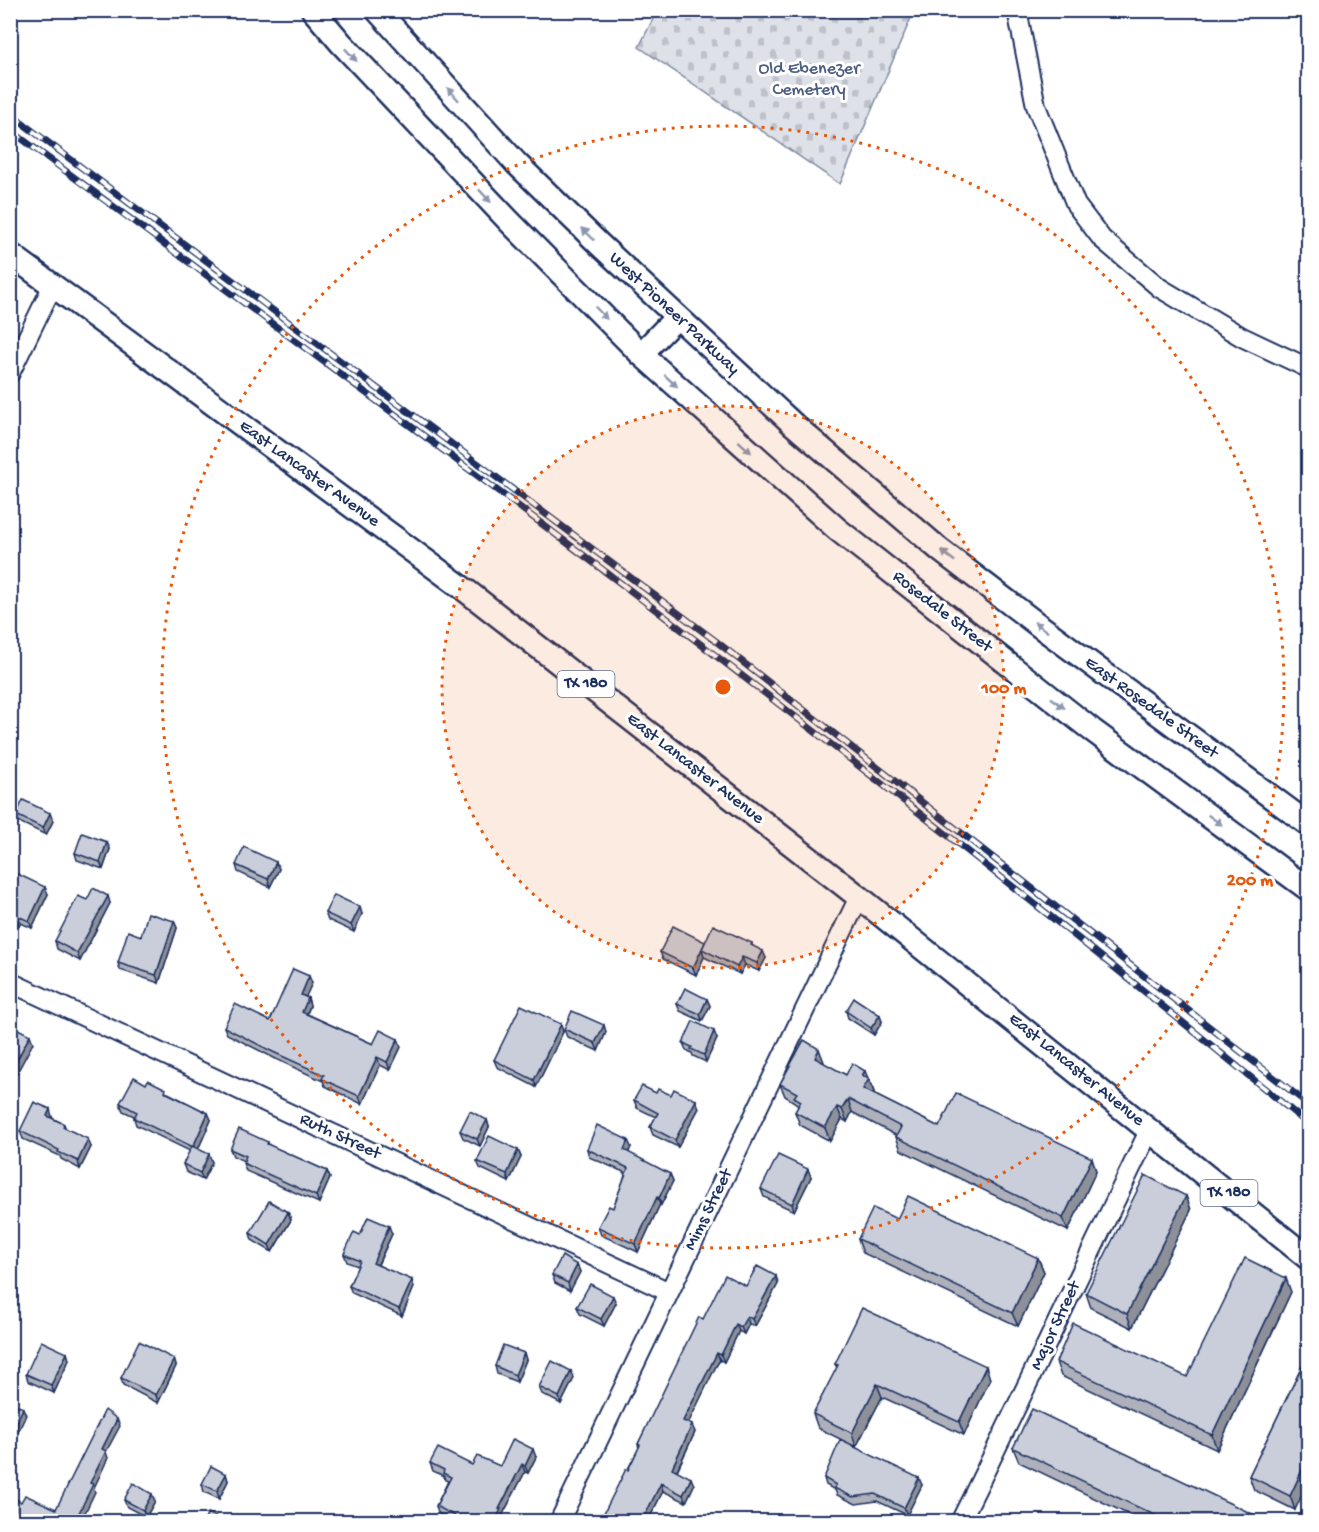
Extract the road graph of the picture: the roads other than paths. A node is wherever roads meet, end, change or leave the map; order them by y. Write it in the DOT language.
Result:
graph roads {
  1 [pos="313,10"];
  2 [pos="377,10"];
  3 [pos="1017,10"];
  4 [pos="10,254"];
  5 [pos="53,285"];
  6 [pos="677,317"];
  7 [pos="641,354"];
  8 [pos="1308,368"];
  9 [pos="10,373"];
  10 [pos="995,592"];
  11 [pos="1308,824"];
  12 [pos="1308,889"];
  13 [pos="859,897"];
  14 [pos="10,982"];
  15 [pos="1150,1129"];
  16 [pos="1308,1258"];
  17 [pos="669,1292"];
  18 [pos="559,1521"];
  19 [pos="960,1521"];
  1 -- 7 [label="main road, one-way"];
  6 -- 2 [label="main road, West Pioneer Parkway, one-way"];
  3 -- 8 [label="street"];
  4 -- 5 [label="main road, East Lancaster Avenue / TX 180"];
  5 -- 9 [label="street"];
  5 -- 13 [label="main road, East Lancaster Avenue / TX 180"];
  6 -- 7 [label="main road"];
  10 -- 6 [label="main road, West Pioneer Parkway, one-way"];
  7 -- 12 [label="main road, Rosedale Street, one-way"];
  11 -- 10 [label="main road, East Rosedale Street, one-way"];
  13 -- 15 [label="main road, East Lancaster Avenue / TX 180"];
  13 -- 17 [label="street, Mims Street"];
  14 -- 17 [label="street, Ruth Street"];
  15 -- 16 [label="main road, East Lancaster Avenue / TX 180"];
  15 -- 19 [label="street, Major Street"];
  17 -- 18 [label="street, Mims Street"];
}
